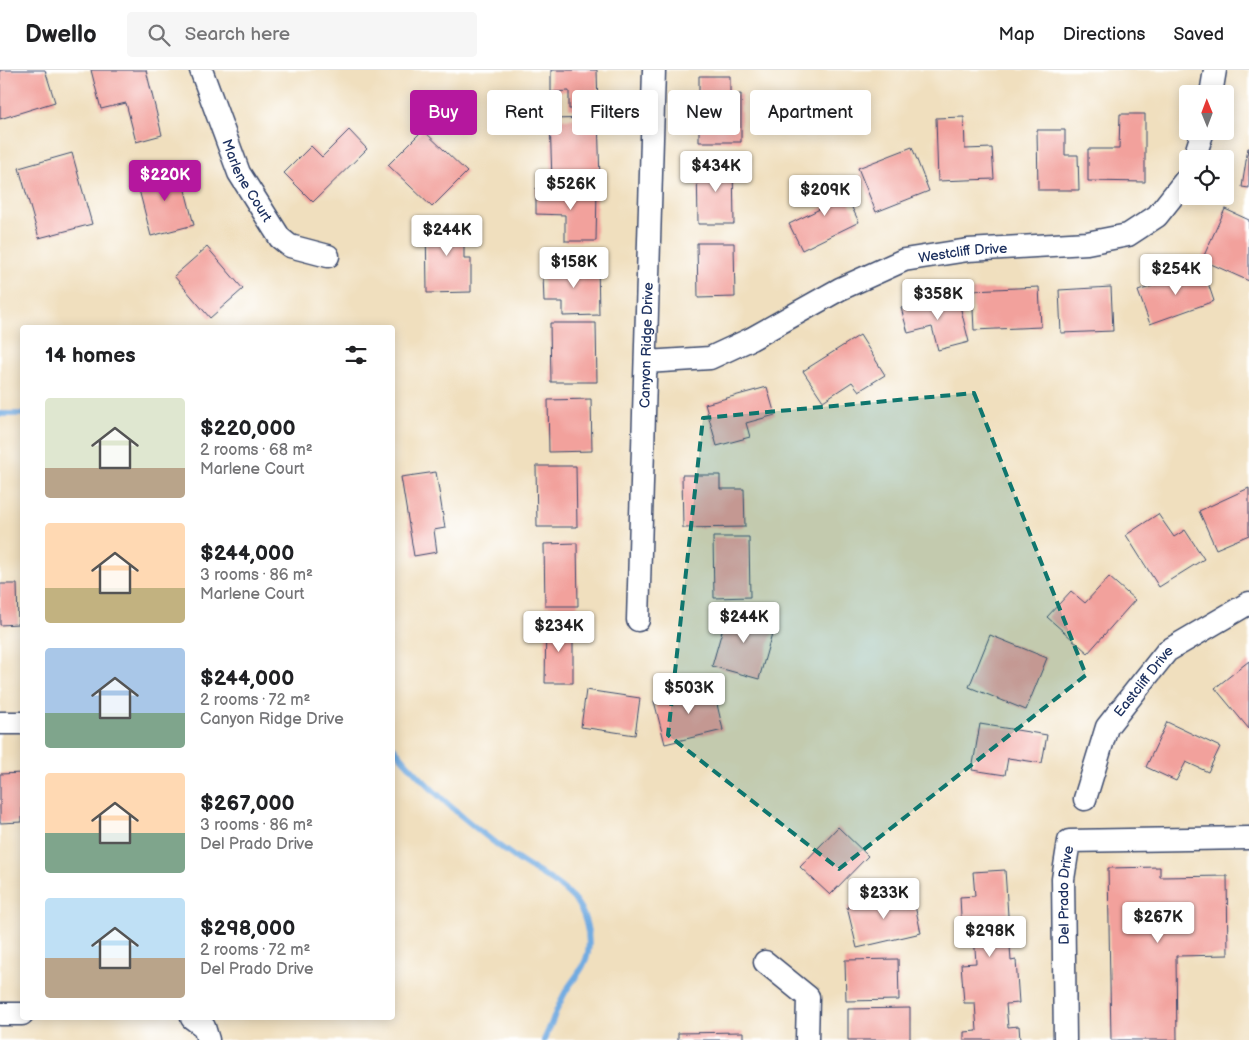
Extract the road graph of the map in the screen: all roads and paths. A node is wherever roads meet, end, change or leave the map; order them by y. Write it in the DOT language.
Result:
graph roads {
  1 [pos="201,70"];
  2 [pos="654,70"];
  3 [pos="1215,70"];
  4 [pos="1213,85"];
  5 [pos="1179,188"];
  6 [pos="328,256"];
  7 [pos="646,362"];
  8 [pos="1249,603"];
  9 [pos="638,620"];
  10 [pos="0,723"];
  11 [pos="20,723"];
  12 [pos="1085,799"];
  13 [pos="1249,838"];
  14 [pos="765,962"];
  15 [pos="0,1014"];
  16 [pos="20,1014"];
  17 [pos="195,1020"];
  18 [pos="208,1040"];
  19 [pos="807,1040"];
  20 [pos="1065,1040"];
  1 -- 6 [label="street, Marlene Court"];
  2 -- 7 [label="street, Canyon Ridge Drive"];
  3 -- 4 [label="street"];
  5 -- 7 [label="street, Westcliff Drive"];
  7 -- 9 [label="street, Canyon Ridge Drive"];
  8 -- 12 [label="street, Eastcliff Drive"];
  10 -- 11 [label="street"];
  13 -- 20 [label="street, Del Prado Drive"];
  14 -- 19 [label="street"];
  15 -- 16 [label="street"];
  17 -- 18 [label="street"];
}
